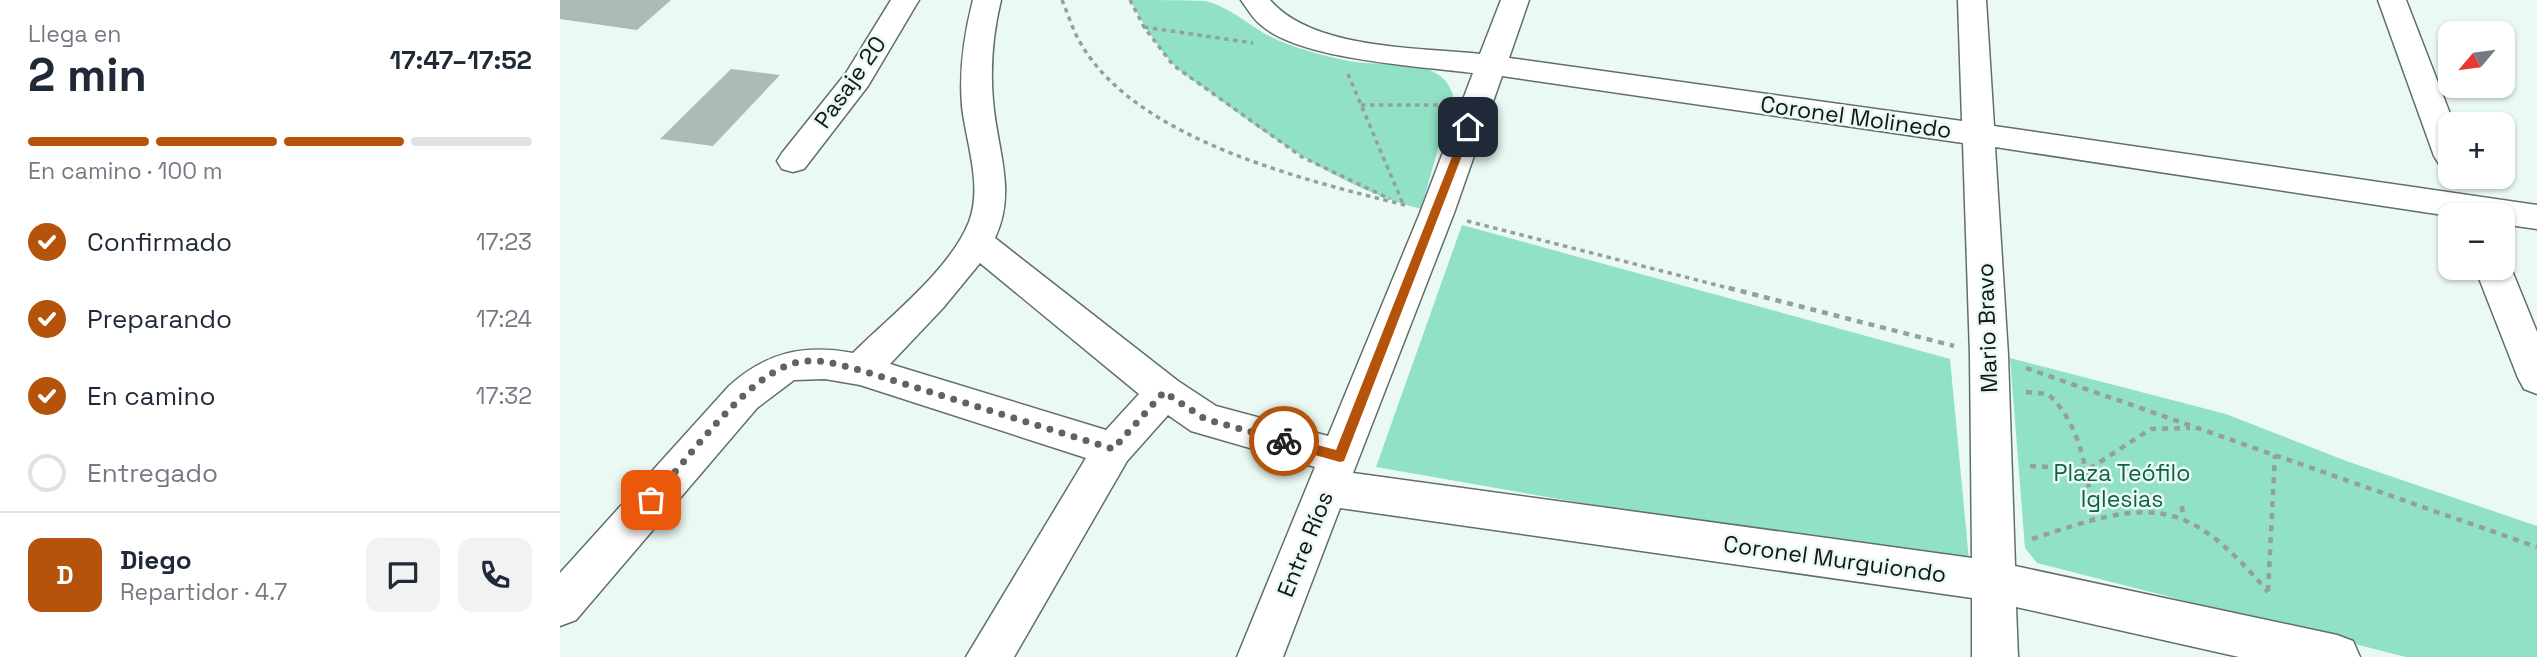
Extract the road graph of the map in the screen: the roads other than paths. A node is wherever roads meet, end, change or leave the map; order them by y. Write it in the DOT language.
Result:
graph roads {
  1 [pos="905,0"];
  2 [pos="987,0"];
  3 [pos="1255,0"];
  4 [pos="1515,0"];
  5 [pos="1972,0"];
  6 [pos="2392,0"];
  7 [pos="1491,65"];
  8 [pos="2438,124"];
  9 [pos="1977,134"];
  10 [pos="793,162"];
  11 [pos="2438,206"];
  12 [pos="2515,215"];
  13 [pos="2537,217"];
  14 [pos="977,242"];
  15 [pos="2498,280"];
  16 [pos="860,370"];
  17 [pos="2537,378"];
  18 [pos="1164,392"];
  19 [pos="1113,449"];
  20 [pos="1334,472"];
  21 [pos="1991,566"];
  22 [pos="560,605"];
  23 [pos="989,657"];
  24 [pos="1259,657"];
  25 [pos="1995,657"];
  26 [pos="2337,657"];
  1 -- 10 [label="street, Pasaje 20"];
  2 -- 14 [label="street"];
  3 -- 7 [label="street, Coronel Molinedo"];
  4 -- 7 [label="street, Entre Ríos"];
  5 -- 9 [label="street, Mario Bravo"];
  6 -- 8 [label="street"];
  7 -- 9 [label="street, Coronel Molinedo"];
  7 -- 20 [label="street, Entre Ríos"];
  9 -- 11 [label="street, Coronel Molinedo"];
  9 -- 21 [label="street, Mario Bravo"];
  12 -- 13 [label="street, Coronel Molinedo"];
  14 -- 16 [label="street"];
  14 -- 18 [label="street, Coronel Murguiondo"];
  15 -- 17 [label="street"];
  16 -- 19 [label="street"];
  16 -- 22 [label="street"];
  18 -- 19 [label="street"];
  18 -- 20 [label="street, Coronel Murguiondo"];
  19 -- 23 [label="street"];
  20 -- 21 [label="street, Coronel Murguiondo"];
  20 -- 24 [label="street, Entre Ríos"];
  21 -- 25 [label="street, Mario Bravo"];
  21 -- 26 [label="street, Coronel Murguiondo"];
}
